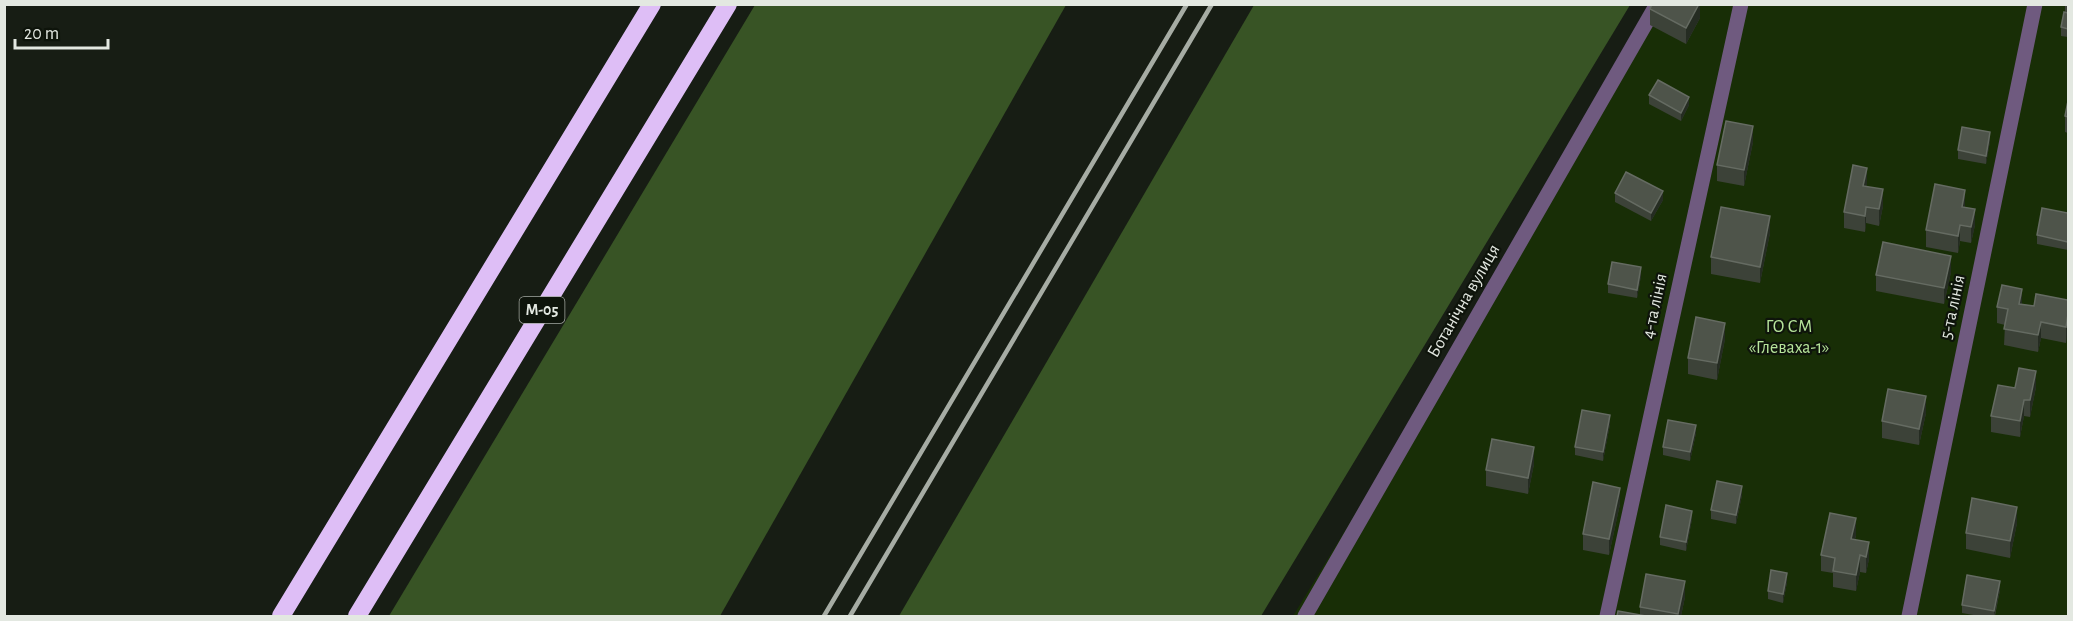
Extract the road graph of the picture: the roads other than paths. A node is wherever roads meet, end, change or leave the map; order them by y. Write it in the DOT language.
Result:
graph roads {
  1 [pos="652,4"];
  2 [pos="728,4"];
  3 [pos="1657,4"];
  4 [pos="1742,4"];
  5 [pos="2035,4"];
  6 [pos="281,616"];
  7 [pos="357,616"];
  8 [pos="1305,616"];
  9 [pos="1607,616"];
  10 [pos="1909,616"];
  1 -- 6 [label="highway"];
  2 -- 7 [label="highway, М-05"];
  3 -- 8 [label="street, Ботанічна вулиця"];
  4 -- 9 [label="street, 4-та лінія"];
  5 -- 10 [label="street, 5-та лінія"];
}
